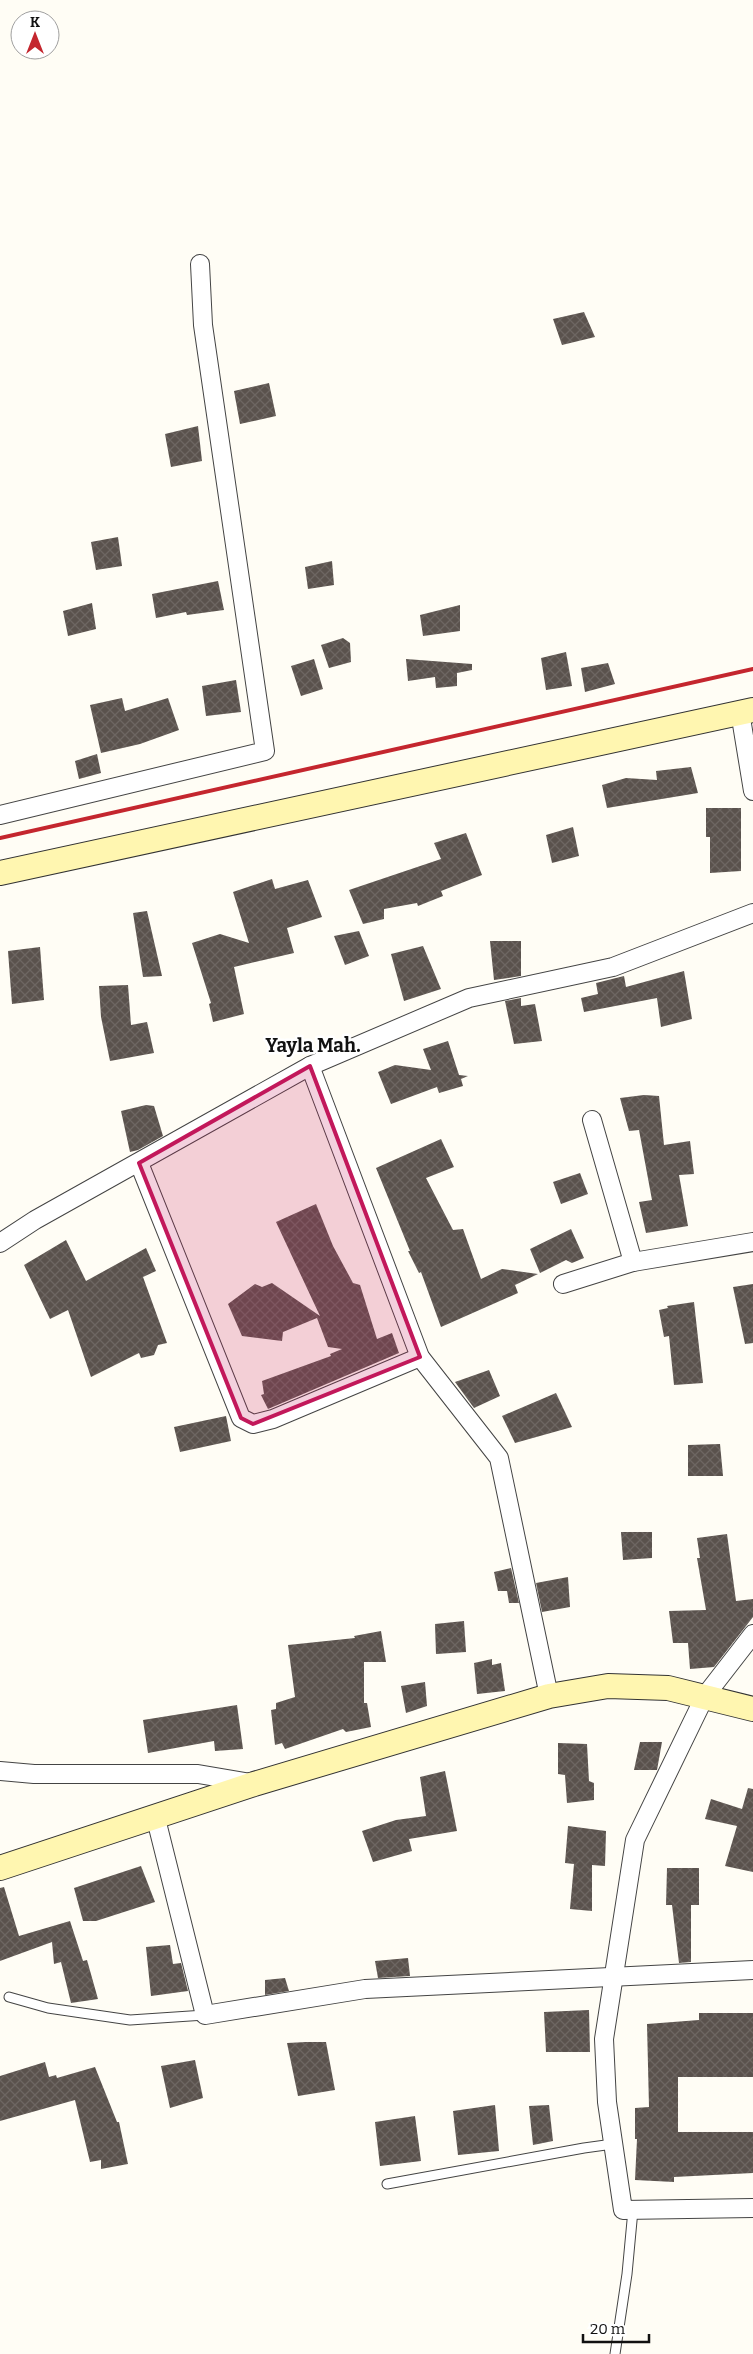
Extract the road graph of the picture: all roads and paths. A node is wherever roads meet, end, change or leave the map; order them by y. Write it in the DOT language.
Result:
graph roads {
  1 [pos="200,264"];
  2 [pos="746,711"];
  3 [pos="753,791"];
  4 [pos="0,815"];
  5 [pos="0,873"];
  6 [pos="753,913"];
  7 [pos="310,1066"];
  8 [pos="592,1120"];
  9 [pos="139,1163"];
  10 [pos="753,1242"];
  11 [pos="0,1244"];
  12 [pos="633,1262"];
  13 [pos="563,1284"];
  14 [pos="420,1358"];
  15 [pos="753,1634"];
  16 [pos="548,1696"];
  17 [pos="704,1696"];
  18 [pos="753,1709"];
  19 [pos="0,1771"];
  20 [pos="254,1784"];
  21 [pos="155,1815"];
  22 [pos="0,1868"];
  23 [pos="753,1970"];
  24 [pos="615,1979"];
  25 [pos="9,1997"];
  26 [pos="205,2015"];
  27 [pos="613,2144"];
  28 [pos="387,2184"];
  29 [pos="753,2208"];
  30 [pos="634,2210"];
  31 [pos="615,2354"];
  1 -- 4 [label="street"];
  2 -- 3 [label="street"];
  2 -- 5 [label="main road"];
  6 -- 7 [label="street"];
  7 -- 9 [label="street"];
  7 -- 14 [label="street"];
  8 -- 12 [label="street"];
  9 -- 11 [label="street"];
  9 -- 14 [label="street"];
  10 -- 12 [label="street"];
  12 -- 13 [label="street"];
  14 -- 16 [label="street"];
  15 -- 17 [label="street"];
  16 -- 17 [label="main road"];
  16 -- 20 [label="main road"];
  17 -- 18 [label="main road"];
  17 -- 24 [label="street"];
  19 -- 20 [label="street"];
  20 -- 21 [label="main road"];
  21 -- 22 [label="main road"];
  21 -- 26 [label="street"];
  23 -- 24 [label="street"];
  24 -- 26 [label="street"];
  24 -- 27 [label="street"];
  25 -- 26 [label="lane"];
  27 -- 28 [label="lane"];
  27 -- 30 [label="street"];
  29 -- 30 [label="street"];
  30 -- 31 [label="lane"];
}
